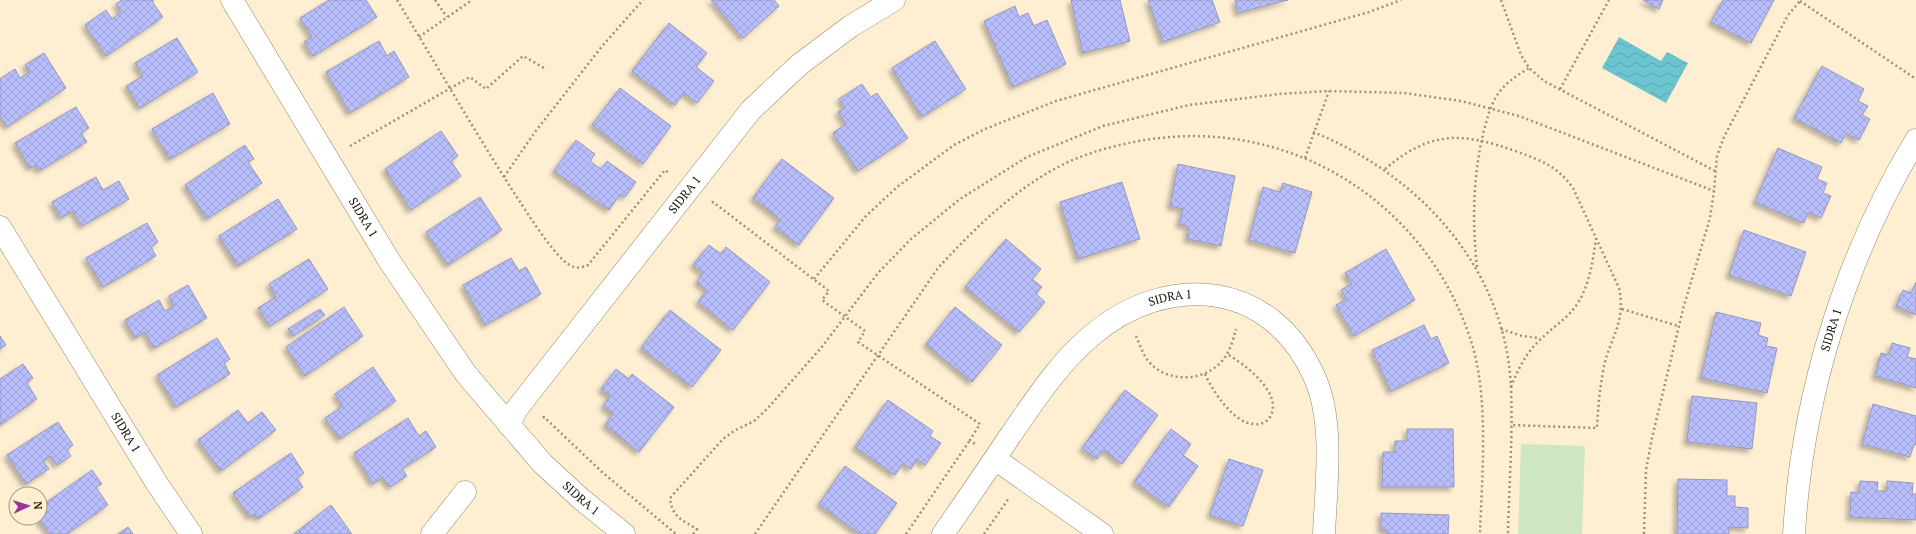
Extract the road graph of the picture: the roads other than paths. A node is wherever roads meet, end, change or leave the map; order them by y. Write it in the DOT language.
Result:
graph roads {
  1 [pos="232,0"];
  2 [pos="894,0"];
  3 [pos="1916,140"];
  4 [pos="0,227"];
  5 [pos="509,425"];
  6 [pos="995,459"];
  7 [pos="465,492"];
  8 [pos="192,534"];
  9 [pos="432,534"];
  10 [pos="624,534"];
  11 [pos="943,534"];
  12 [pos="1102,534"];
  13 [pos="1324,534"];
  14 [pos="1794,534"];
  1 -- 5 [label="street, SIDRA 1"];
  2 -- 5 [label="street, SIDRA 1"];
  3 -- 14 [label="street, SIDRA 1"];
  4 -- 8 [label="street, SIDRA 1"];
  5 -- 10 [label="street, SIDRA 1"];
  6 -- 11 [label="street, SIDRA 1"];
  6 -- 12 [label="street"];
  6 -- 13 [label="street, SIDRA 1"];
  7 -- 9 [label="street"];
}
